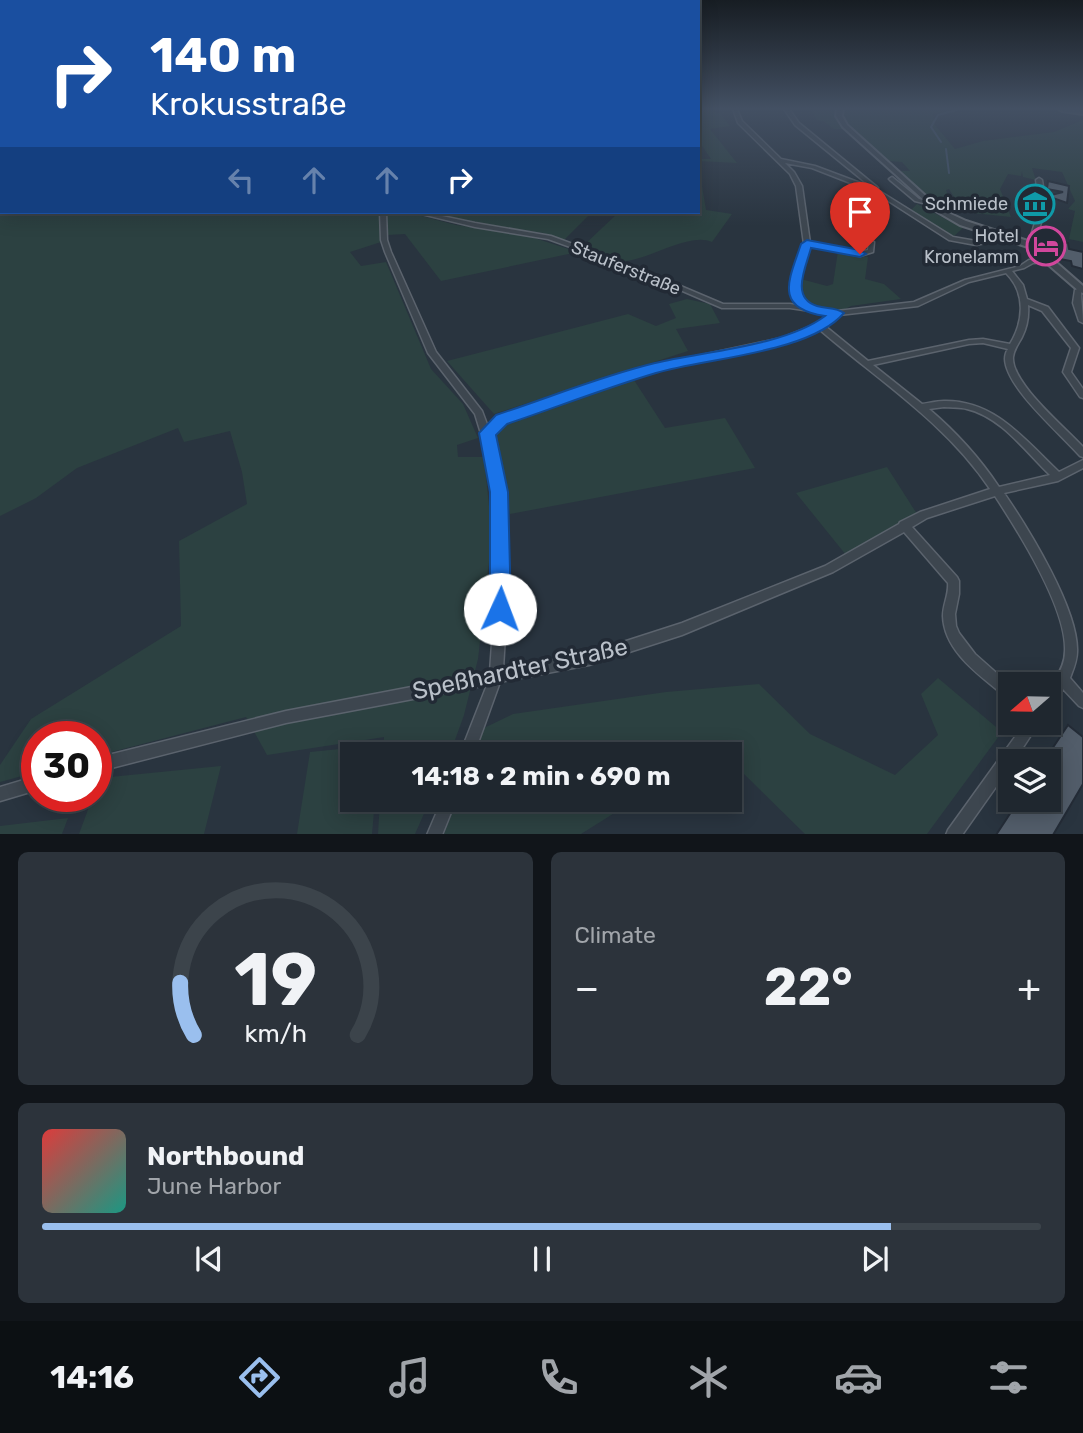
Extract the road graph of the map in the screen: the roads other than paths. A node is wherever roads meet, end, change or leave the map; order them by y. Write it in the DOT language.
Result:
graph roads {
  1 [pos="767,148"];
  2 [pos="829,148"];
  3 [pos="871,148"];
  4 [pos="781,162"];
  5 [pos="892,179"];
  6 [pos="1039,180"];
  7 [pos="878,192"];
  8 [pos="927,202"];
  9 [pos="383,214"];
  10 [pos="427,214"];
  11 [pos="1000,235"];
  12 [pos="871,242"];
  13 [pos="807,244"];
  14 [pos="1031,245"];
  15 [pos="1047,260"];
  16 [pos="1008,271"];
  17 [pos="1083,290"];
  18 [pos="1026,301"];
  19 [pos="810,309"];
  20 [pos="837,313"];
  21 [pos="1083,321"];
  22 [pos="820,326"];
  23 [pos="1012,348"];
  24 [pos="1079,349"];
  25 [pos="866,364"];
  26 [pos="1083,395"];
  27 [pos="919,407"];
  28 [pos="479,413"];
  29 [pos="502,419"];
  30 [pos="487,433"];
  31 [pos="1083,453"];
  32 [pos="1083,464"];
  33 [pos="1058,477"];
  34 [pos="997,491"];
  35 [pos="904,525"];
  36 [pos="496,676"];
  37 [pos="1062,679"];
  38 [pos="998,681"];
  39 [pos="1083,702"];
  40 [pos="1024,735"];
  41 [pos="471,742"];
  42 [pos="112,761"];
  43 [pos="21,788"];
  44 [pos="0,794"];
  45 [pos="444,812"];
  46 [pos="434,834"];
  47 [pos="954,834"];
  1 -- 4 [label="street"];
  2 -- 7 [label="street"];
  3 -- 8 [label="street"];
  4 -- 7 [label="street"];
  4 -- 13 [label="street"];
  5 -- 8 [label="street"];
  6 -- 14 [label="street"];
  7 -- 11 [label="street"];
  8 -- 11 [label="street"];
  9 -- 28 [label="street"];
  10 -- 19 [label="street, Stauferstraße"];
  11 -- 14 [label="street"];
  12 -- 13 [label="street"];
  13 -- 19 [label="street"];
  14 -- 15 [label="street"];
  15 -- 16 [label="street"];
  15 -- 17 [label="street"];
  16 -- 18 [label="street"];
  16 -- 20 [label="street"];
  17 -- 21 [label="street"];
  18 -- 23 [label="street"];
  18 -- 24 [label="street"];
  19 -- 20 [label="street, Stauferstraße"];
  20 -- 22 [label="street"];
  22 -- 25 [label="street"];
  22 -- 29 [label="street"];
  23 -- 25 [label="street"];
  23 -- 31 [label="street"];
  24 -- 26 [label="street"];
  25 -- 27 [label="street"];
  27 -- 33 [label="street"];
  27 -- 34 [label="street"];
  28 -- 29 [label="street"];
  28 -- 30 [label="street"];
  29 -- 30 [label="street"];
  30 -- 36 [label="street"];
  32 -- 33 [label="street, Speßhardter Straße"];
  33 -- 34 [label="street, Speßhardter Straße"];
  34 -- 35 [label="street, Speßhardter Straße"];
  34 -- 37 [label="street"];
  35 -- 36 [label="street, Speßhardter Straße"];
  35 -- 38 [label="street"];
  36 -- 41 [label="street"];
  36 -- 42 [label="street, Speßhardter Straße"];
  37 -- 39 [label="street"];
  40 -- 47 [label="street"];
  43 -- 44 [label="street"];
  45 -- 46 [label="street"];
}
